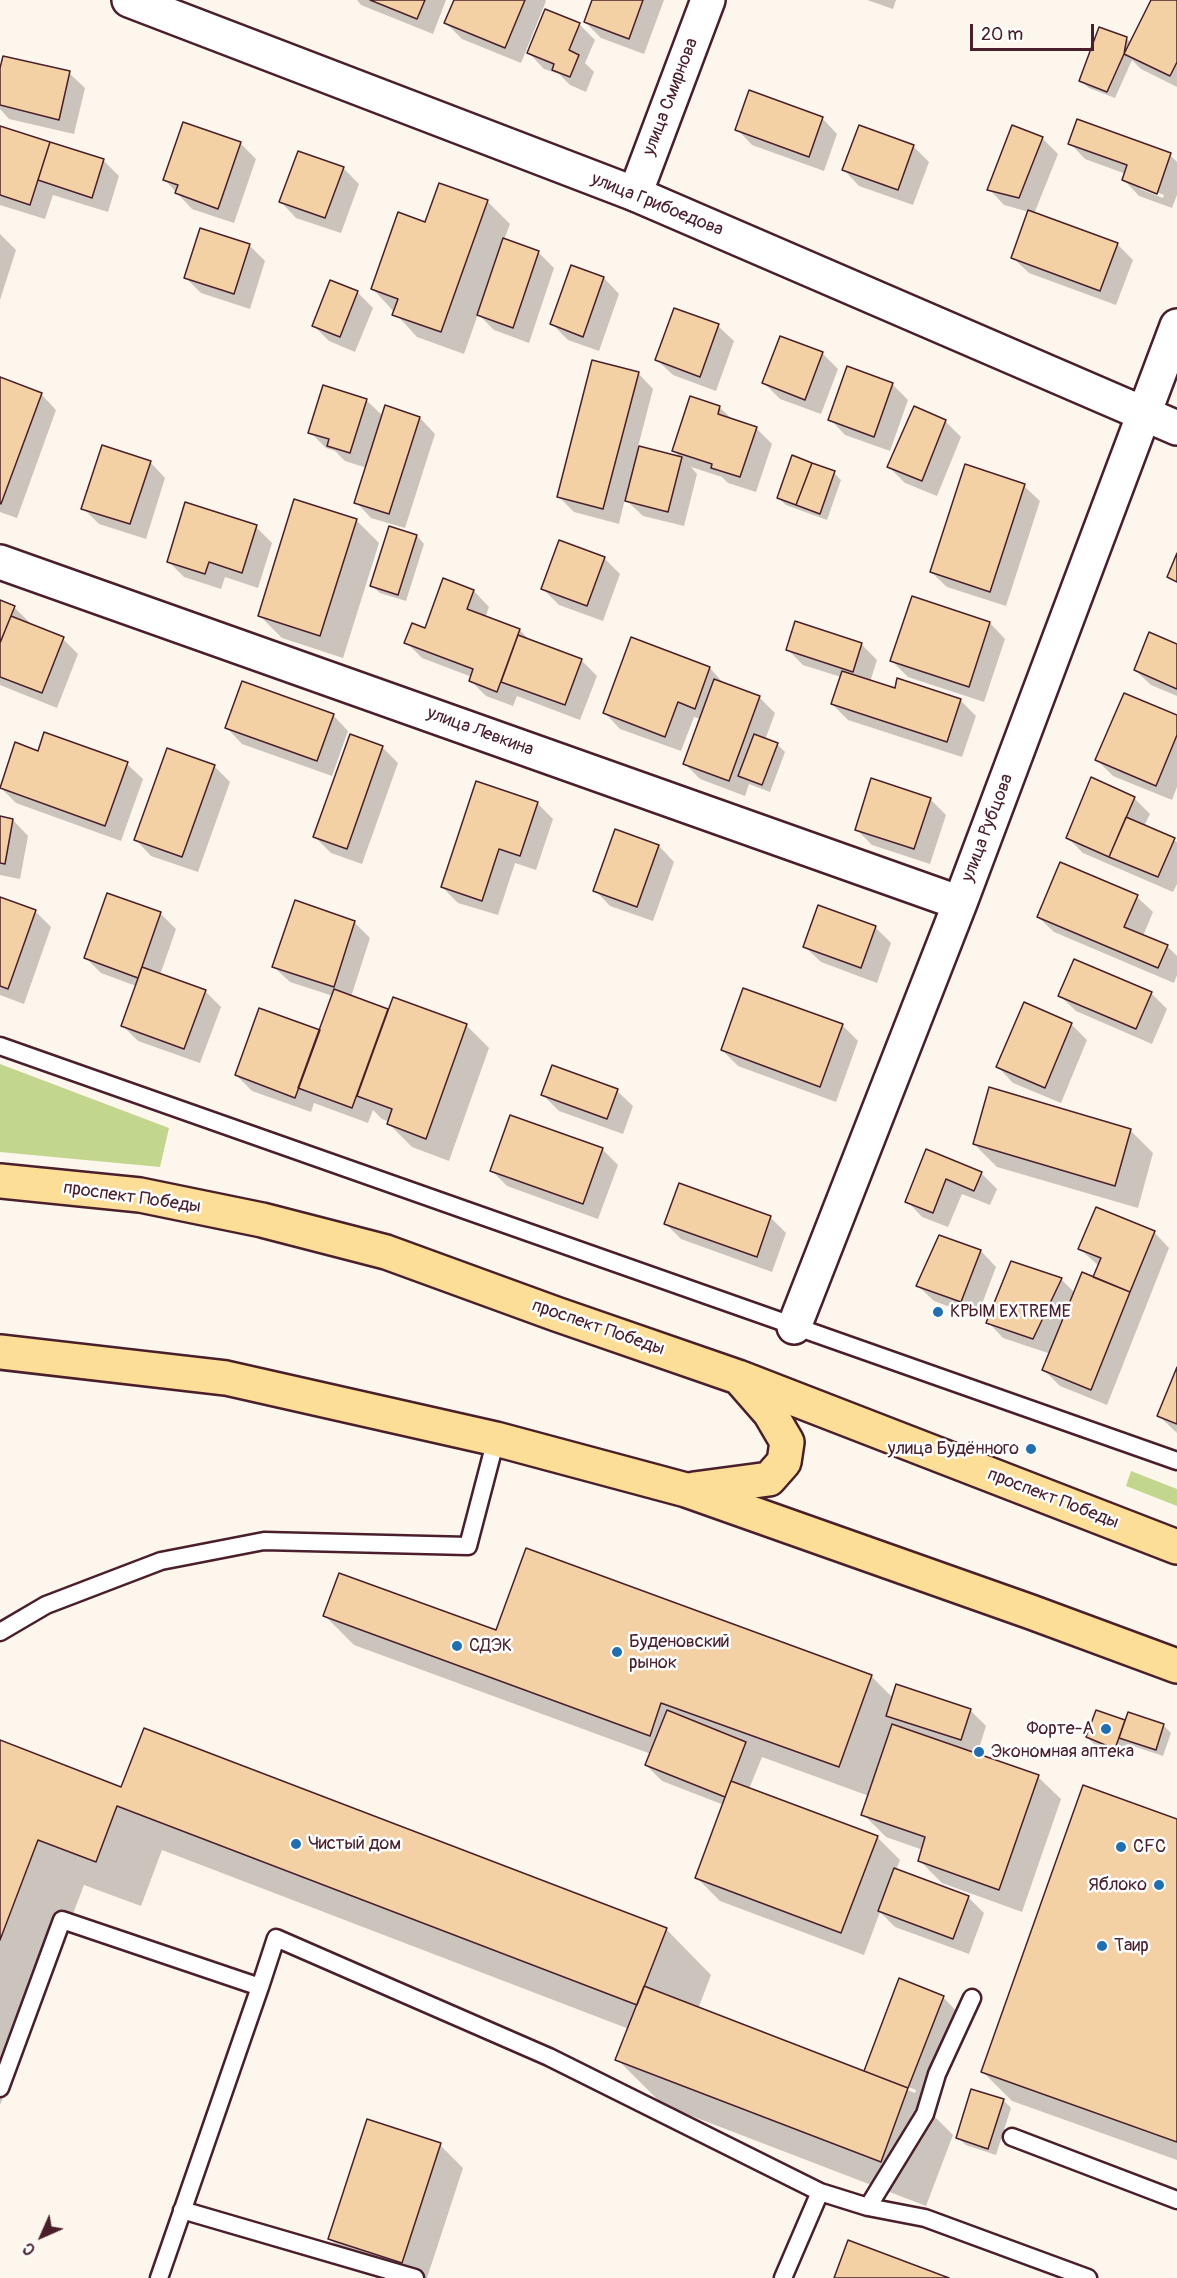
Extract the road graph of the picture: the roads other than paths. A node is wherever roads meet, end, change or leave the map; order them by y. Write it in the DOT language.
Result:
graph roads {
  1 [pos="132,0"];
  2 [pos="708,0"];
  3 [pos="635,194"];
  4 [pos="1177,326"];
  5 [pos="1144,413"];
  6 [pos="1177,428"];
  7 [pos="0,562"];
  8 [pos="960,903"];
  9 [pos="0,1046"];
  10 [pos="0,1181"];
  11 [pos="794,1327"];
  12 [pos="0,1352"];
  13 [pos="738,1377"];
  14 [pos="496,1439"];
  15 [pos="1177,1461"];
  16 [pos="686,1490"];
  17 [pos="1177,1547"];
  18 [pos="0,1632"];
  19 [pos="1177,1666"];
  20 [pos="260,1987"];
  21 [pos="972,1998"];
  22 [pos="0,2088"];
  23 [pos="1012,2137"];
  24 [pos="820,2192"];
  25 [pos="1177,2200"];
  26 [pos="868,2207"];
  27 [pos="182,2210"];
  28 [pos="159,2278"];
  29 [pos="415,2278"];
  30 [pos="783,2278"];
  31 [pos="1088,2278"];
  1 -- 3 [label="street, улица Грибоедова"];
  2 -- 3 [label="street, улица Смирнова"];
  3 -- 5 [label="street, улица Грибоедова"];
  4 -- 5 [label="street, улица Рубцова"];
  5 -- 6 [label="street, улица Грибоедова"];
  5 -- 8 [label="street, улица Рубцова"];
  7 -- 8 [label="street, улица Левкина"];
  8 -- 11 [label="street, улица Рубцова"];
  9 -- 11 [label="lane"];
  10 -- 13 [label="main road, проспект Победы"];
  11 -- 15 [label="lane"];
  12 -- 14 [label="main road"];
  13 -- 16 [label="main road"];
  13 -- 17 [label="main road, проспект Победы"];
  14 -- 16 [label="main road"];
  14 -- 18 [label="lane"];
  16 -- 19 [label="main road"];
  20 -- 22 [label="lane"];
  20 -- 24 [label="lane"];
  20 -- 27 [label="lane"];
  21 -- 26 [label="lane"];
  23 -- 25 [label="lane"];
  24 -- 26 [label="lane"];
  24 -- 30 [label="lane"];
  26 -- 31 [label="lane"];
  27 -- 28 [label="lane"];
  27 -- 29 [label="lane"];
}
